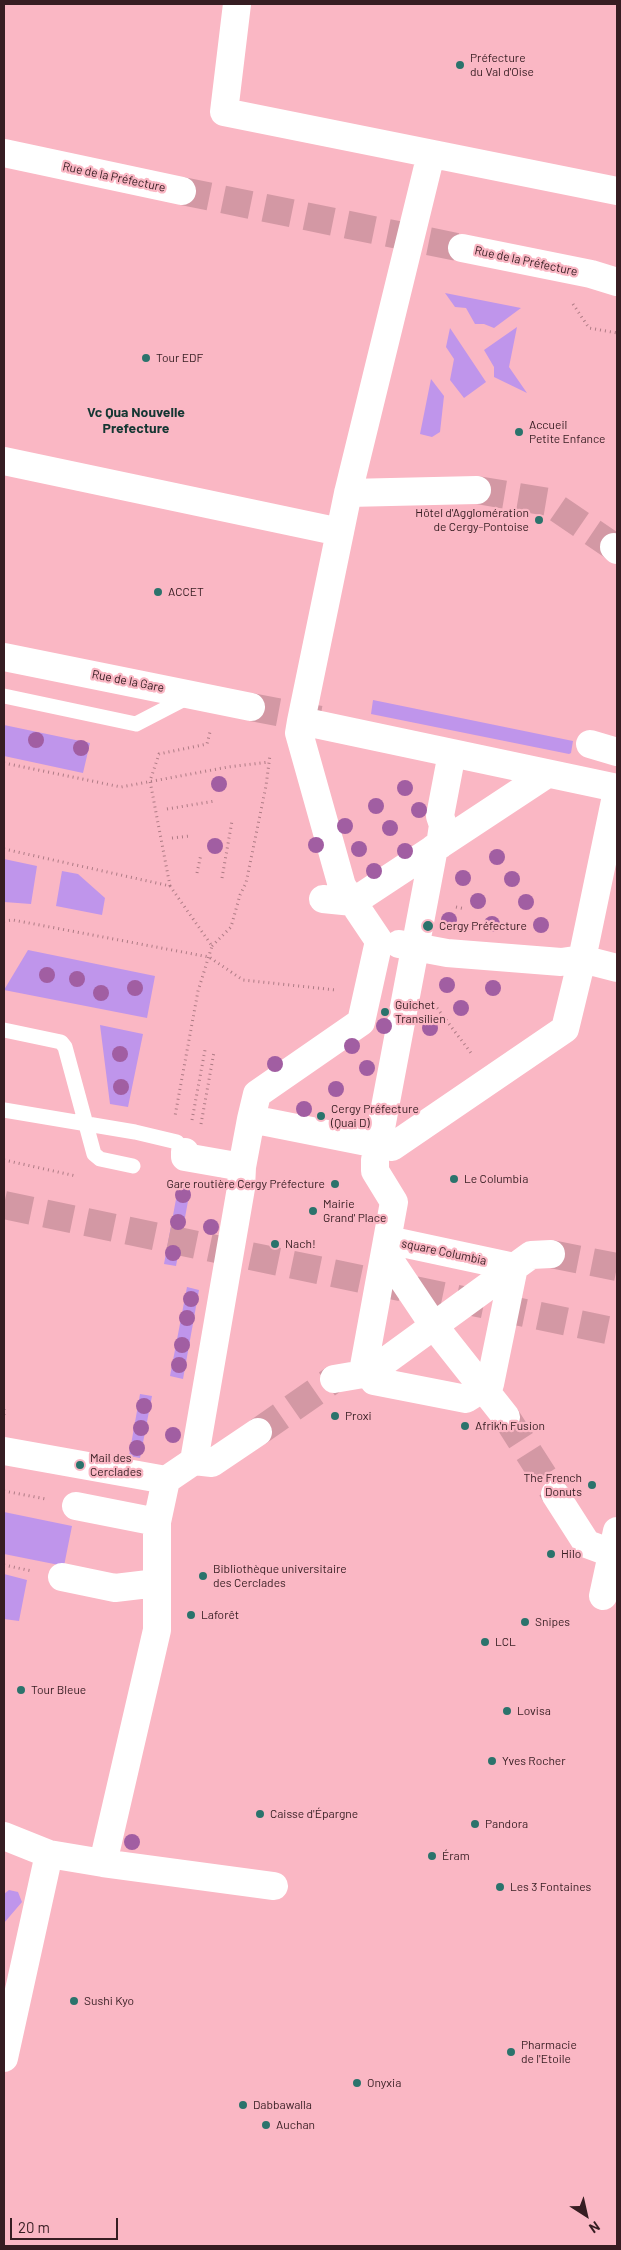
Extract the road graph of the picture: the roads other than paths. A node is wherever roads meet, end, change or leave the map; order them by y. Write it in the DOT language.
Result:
graph roads {
  1 [pos="237,4"];
  2 [pos="4,153"];
  3 [pos="431,154"];
  4 [pos="4,158"];
  5 [pos="45,163"];
  6 [pos="182,191"];
  7 [pos="617,191"];
  8 [pos="462,248"];
  9 [pos="591,274"];
  10 [pos="617,274"];
  11 [pos="617,282"];
  12 [pos="4,462"];
  13 [pos="477,490"];
  14 [pos="348,493"];
  15 [pos="340,532"];
  16 [pos="4,657"];
  17 [pos="193,694"];
  18 [pos="4,696"];
  19 [pos="251,707"];
  20 [pos="301,721"];
  21 [pos="590,744"];
  22 [pos="617,752"];
  23 [pos="452,753"];
  24 [pos="547,774"];
  25 [pos="617,790"];
  26 [pos="437,847"];
  27 [pos="323,899"];
  28 [pos="353,902"];
  29 [pos="379,941"];
  30 [pos="416,947"];
  31 [pos="582,959"];
  32 [pos="617,968"];
  33 [pos="4,1030"];
  34 [pos="4,1110"];
  35 [pos="251,1119"];
  36 [pos="85,1123"];
  37 [pos="378,1145"];
  38 [pos="184,1149"];
  39 [pos="133,1166"];
  40 [pos="242,1167"];
  41 [pos="387,1247"];
  42 [pos="551,1254"];
  43 [pos="514,1267"];
  44 [pos="434,1326"];
  45 [pos="369,1373"];
  46 [pos="334,1379"];
  47 [pos="484,1387"];
  48 [pos="506,1417"];
  49 [pos="258,1432"];
  50 [pos="4,1451"];
  51 [pos="194,1461"];
  52 [pos="166,1480"];
  53 [pos="554,1494"];
  54 [pos="76,1506"];
  55 [pos="158,1522"];
  56 [pos="615,1542"];
  57 [pos="62,1577"];
  58 [pos="157,1583"];
  59 [pos="603,1596"];
  60 [pos="4,1836"];
  61 [pos="50,1854"];
  62 [pos="103,1863"];
  63 [pos="274,1886"];
  64 [pos="4,2058"];
  1 -- 3 [label="street"];
  2 -- 5 [label="street, Rue de la Préfecture"];
  3 -- 7 [label="street"];
  3 -- 14 [label="street"];
  4 -- 5 [label="street, Rue de la Préfecture"];
  5 -- 6 [label="street, Rue de la Préfecture"];
  8 -- 9 [label="street, Rue de la Préfecture"];
  9 -- 10 [label="street"];
  9 -- 11 [label="street"];
  12 -- 15 [label="street"];
  13 -- 14 [label="street"];
  14 -- 15 [label="street"];
  15 -- 20 [label="street"];
  16 -- 17 [label="street, Rue de la Gare"];
  17 -- 18 [label="lane"];
  17 -- 19 [label="street, Rue de la Gare"];
  20 -- 23 [label="street"];
  20 -- 28 [label="street"];
  21 -- 22 [label="street"];
  23 -- 24 [label="street"];
  23 -- 26 [label="street"];
  24 -- 25 [label="street"];
  24 -- 26 [label="street"];
  25 -- 31 [label="street"];
  26 -- 28 [label="street"];
  26 -- 30 [label="street"];
  27 -- 28 [label="street"];
  28 -- 29 [label="street"];
  29 -- 30 [label="street"];
  29 -- 35 [label="street"];
  30 -- 31 [label="street"];
  30 -- 37 [label="street"];
  31 -- 32 [label="street"];
  31 -- 37 [label="street"];
  33 -- 36 [label="lane"];
  34 -- 36 [label="lane"];
  35 -- 37 [label="street"];
  35 -- 40 [label="street"];
  36 -- 38 [label="lane"];
  36 -- 39 [label="lane"];
  37 -- 41 [label="street"];
  38 -- 40 [label="street"];
  40 -- 51 [label="street"];
  41 -- 43 [label="street, square Columbia"];
  41 -- 44 [label="street, square Columbia"];
  41 -- 45 [label="street, square Columbia"];
  42 -- 43 [label="street, square Columbia"];
  43 -- 44 [label="street, square Columbia"];
  43 -- 47 [label="street"];
  44 -- 45 [label="street, square Columbia"];
  44 -- 47 [label="street, square Columbia"];
  45 -- 46 [label="street, square Columbia"];
  45 -- 47 [label="street"];
  47 -- 48 [label="street, square Columbia"];
  49 -- 51 [label="street"];
  50 -- 52 [label="street"];
  51 -- 52 [label="street"];
  52 -- 55 [label="street"];
  53 -- 56 [label="street"];
  54 -- 55 [label="street"];
  55 -- 58 [label="street"];
  56 -- 59 [label="street"];
  57 -- 58 [label="street"];
  58 -- 62 [label="street"];
  60 -- 61 [label="street"];
  61 -- 62 [label="street"];
  61 -- 64 [label="street"];
  62 -- 63 [label="street"];
}
